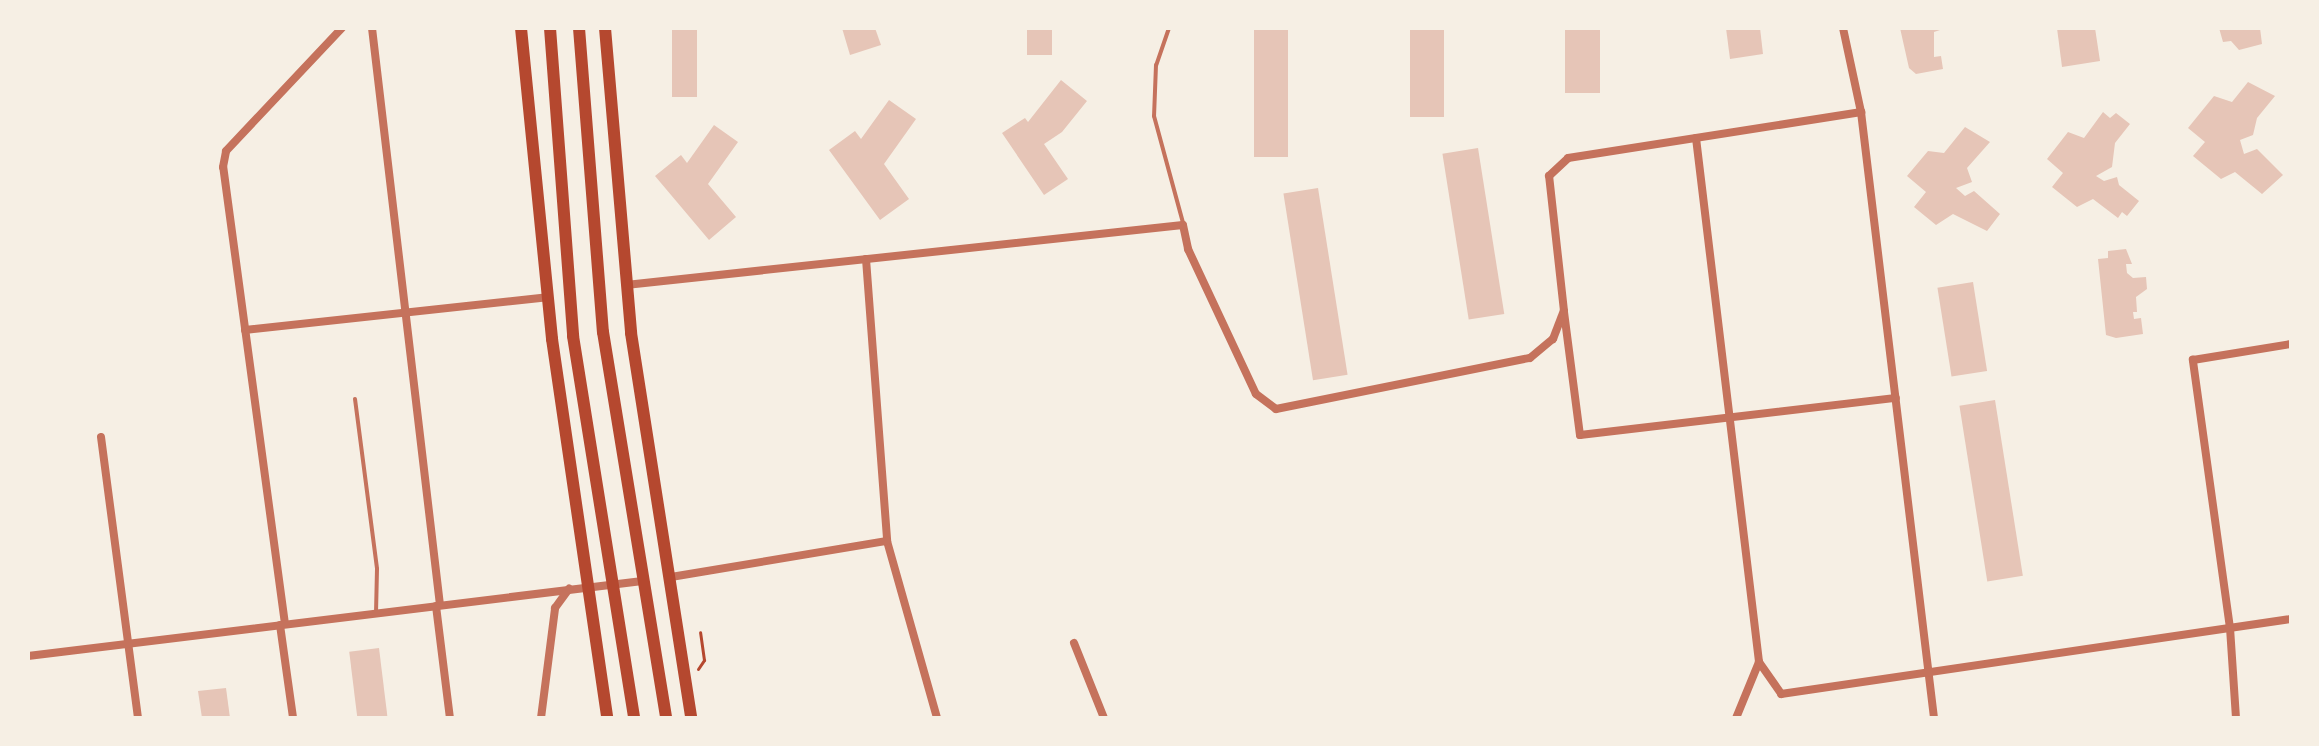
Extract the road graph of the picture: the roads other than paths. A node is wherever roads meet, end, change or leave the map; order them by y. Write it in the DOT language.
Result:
graph roads {
  1 [pos="342,28"];
  2 [pos="372,28"];
  3 [pos="521,28"];
  4 [pos="550,28"];
  5 [pos="579,28"];
  6 [pos="605,28"];
  7 [pos="1169,28"];
  8 [pos="1843,28"];
  9 [pos="1861,112"];
  10 [pos="1696,138"];
  11 [pos="1183,225"];
  12 [pos="866,259"];
  13 [pos="626,285"];
  14 [pos="547,297"];
  15 [pos="1564,311"];
  16 [pos="405,312"];
  17 [pos="245,330"];
  18 [pos="2291,344"];
  19 [pos="1896,398"];
  20 [pos="355,399"];
  21 [pos="1730,417"];
  22 [pos="101,437"];
  23 [pos="887,541"];
  24 [pos="671,577"];
  25 [pos="642,581"];
  26 [pos="613,584"];
  27 [pos="588,587"];
  28 [pos="569,589"];
  29 [pos="438,606"];
  30 [pos="376,613"];
  31 [pos="2291,619"];
  32 [pos="282,625"];
  33 [pos="2230,628"];
  34 [pos="1074,643"];
  35 [pos="128,644"];
  36 [pos="28,656"];
  37 [pos="1759,662"];
  38 [pos="1929,671"];
  39 [pos="138,718"];
  40 [pos="293,718"];
  41 [pos="450,718"];
  42 [pos="541,718"];
  43 [pos="607,718"];
  44 [pos="634,718"];
  45 [pos="666,718"];
  46 [pos="691,718"];
  47 [pos="937,718"];
  48 [pos="1104,718"];
  49 [pos="1736,718"];
  50 [pos="1934,718"];
  51 [pos="2236,718"];
  1 -- 17 [label="street"];
  2 -- 16 [label="street"];
  3 -- 14 [label="main road"];
  4 -- 26 [label="main road"];
  5 -- 25 [label="main road"];
  6 -- 13 [label="main road"];
  7 -- 11 [label="lane"];
  8 -- 9 [label="street"];
  9 -- 10 [label="street"];
  9 -- 19 [label="street"];
  10 -- 15 [label="street"];
  10 -- 21 [label="street"];
  11 -- 12 [label="street"];
  11 -- 15 [label="street"];
  12 -- 13 [label="street"];
  12 -- 23 [label="street"];
  13 -- 24 [label="main road"];
  14 -- 16 [label="street"];
  14 -- 27 [label="main road"];
  15 -- 21 [label="street"];
  16 -- 17 [label="street"];
  16 -- 29 [label="street"];
  17 -- 32 [label="street"];
  18 -- 33 [label="street"];
  19 -- 21 [label="street"];
  19 -- 38 [label="street"];
  20 -- 30 [label="lane"];
  21 -- 37 [label="street"];
  22 -- 35 [label="street"];
  23 -- 24 [label="street"];
  23 -- 47 [label="street"];
  24 -- 46 [label="main road"];
  25 -- 26 [label="street"];
  25 -- 45 [label="main road"];
  26 -- 27 [label="street"];
  26 -- 44 [label="main road"];
  27 -- 28 [label="street"];
  27 -- 43 [label="main road"];
  28 -- 29 [label="street"];
  28 -- 42 [label="street"];
  29 -- 30 [label="street"];
  29 -- 41 [label="street"];
  30 -- 32 [label="street"];
  31 -- 33 [label="street"];
  32 -- 35 [label="street"];
  32 -- 40 [label="street"];
  33 -- 38 [label="street"];
  33 -- 51 [label="street"];
  34 -- 48 [label="street"];
  35 -- 36 [label="street"];
  35 -- 39 [label="street"];
  37 -- 38 [label="street"];
  37 -- 49 [label="street"];
  38 -- 50 [label="street"];
}
